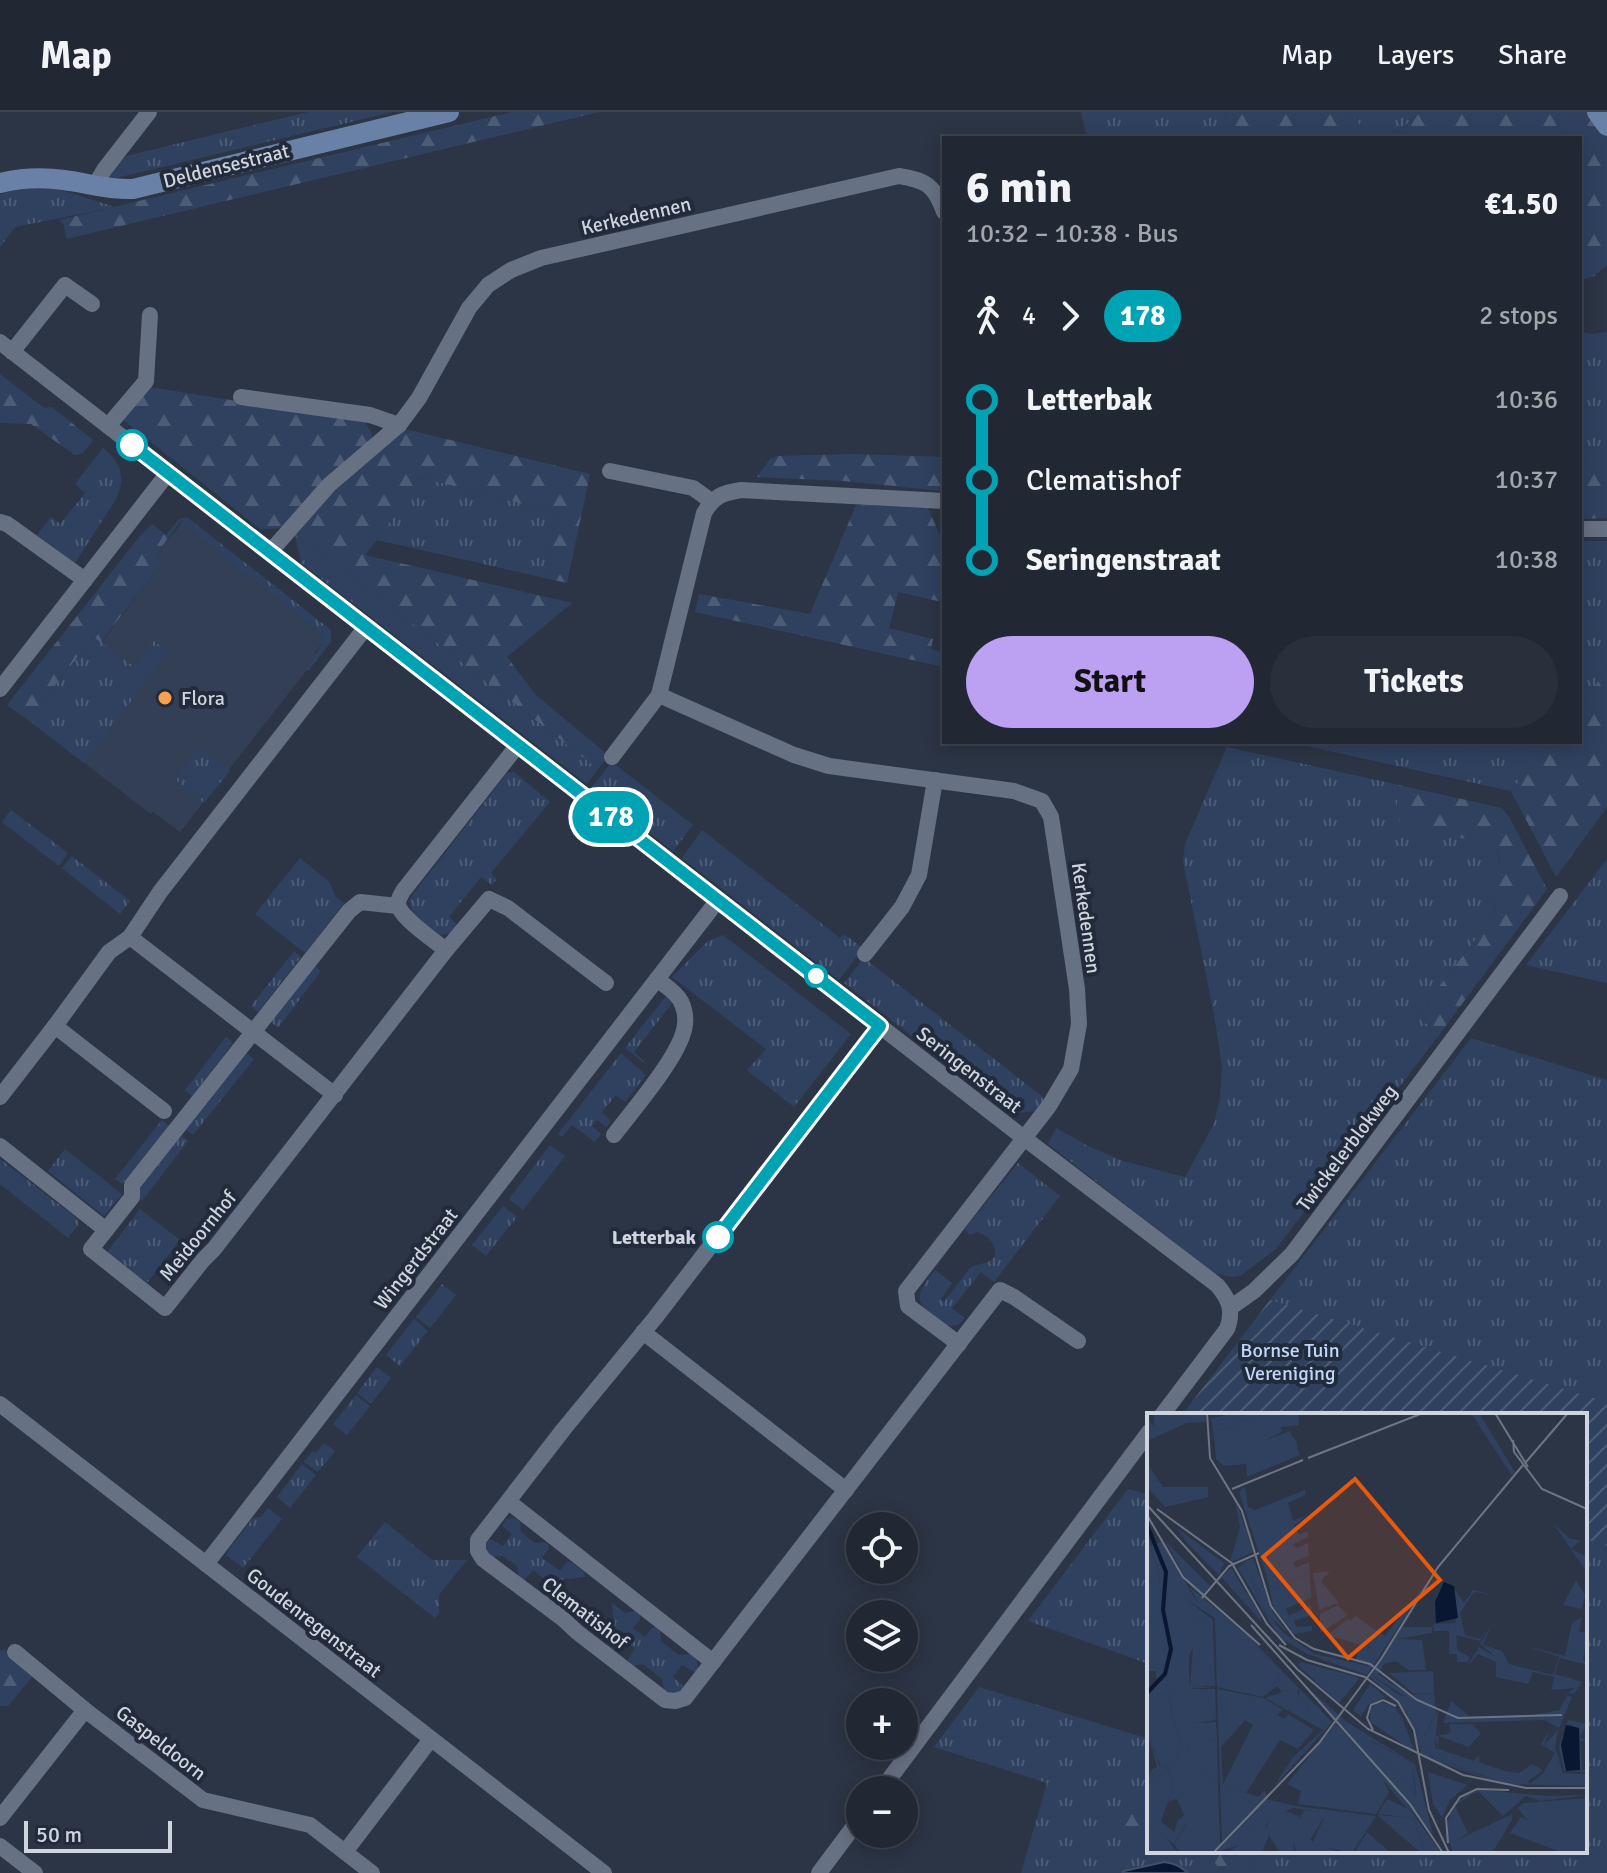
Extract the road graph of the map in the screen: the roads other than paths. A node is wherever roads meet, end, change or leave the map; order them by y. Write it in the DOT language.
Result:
graph roads {
  1 [pos="149,112"];
  2 [pos="449,112"];
  3 [pos="1597,112"];
  4 [pos="1607,126"];
  5 [pos="0,183"];
  6 [pos="94,187"];
  7 [pos="942,208"];
  8 [pos="92,304"];
  9 [pos="150,315"];
  10 [pos="6,347"];
  11 [pos="241,397"];
  12 [pos="399,425"];
  13 [pos="108,426"];
  14 [pos="610,471"];
  15 [pos="168,473"];
  16 [pos="711,501"];
  17 [pos="942,501"];
  18 [pos="0,522"];
  19 [pos="1582,529"];
  20 [pos="1607,529"];
  21 [pos="270,552"];
  22 [pos="85,580"];
  23 [pos="366,627"];
  24 [pos="0,689"];
  25 [pos="659,695"];
  26 [pos="518,745"];
  27 [pos="612,757"];
  28 [pos="935,780"];
  29 [pos="1560,896"];
  30 [pos="718,900"];
  31 [pos="398,906"];
  32 [pos="130,937"];
  33 [pos="446,950"];
  34 [pos="865,954"];
  35 [pos="657,979"];
  36 [pos="606,983"];
  37 [pos="55,1026"];
  38 [pos="880,1026"];
  39 [pos="253,1031"];
  40 [pos="335,1095"];
  41 [pos="0,1097"];
  42 [pos="164,1111"];
  43 [pos="614,1135"];
  44 [pos="1024,1138"];
  45 [pos="0,1146"];
  46 [pos="106,1230"];
  47 [pos="1230,1308"];
  48 [pos="643,1332"];
  49 [pos="1078,1341"];
  50 [pos="959,1344"];
  51 [pos="0,1404"];
  52 [pos="1164,1413"];
  53 [pos="1147,1435"];
  54 [pos="846,1490"];
  55 [pos="509,1502"];
  56 [pos="206,1564"];
  57 [pos="15,1652"];
  58 [pos="713,1662"];
  59 [pos="85,1710"];
  60 [pos="431,1739"];
  61 [pos="891,1776"];
  62 [pos="0,1818"];
  63 [pos="846,1837"];
  64 [pos="0,1846"];
  65 [pos="345,1852"];
  66 [pos="35,1873"];
  67 [pos="372,1873"];
  68 [pos="604,1873"];
  69 [pos="819,1873"];
  1 -- 6 [label="street"];
  2 -- 6 [label="street, Deldensestraat"];
  3 -- 4 [label="street"];
  5 -- 6 [label="street, Deldensestraat"];
  7 -- 12 [label="street, Kerkedennen"];
  8 -- 10 [label="street, Seringenstraat"];
  9 -- 13 [label="street"];
  10 -- 13 [label="street, Seringenstraat"];
  11 -- 12 [label="street"];
  12 -- 21 [label="street, Kerkedennen"];
  13 -- 15 [label="street, Seringenstraat"];
  14 -- 16 [label="street"];
  15 -- 21 [label="street, Seringenstraat"];
  15 -- 22 [label="street"];
  16 -- 17 [label="street"];
  16 -- 25 [label="street"];
  18 -- 22 [label="street"];
  19 -- 20 [label="street"];
  21 -- 23 [label="street, Seringenstraat"];
  22 -- 24 [label="street"];
  23 -- 26 [label="street, Seringenstraat"];
  23 -- 32 [label="street"];
  25 -- 27 [label="street"];
  25 -- 28 [label="street, Kerkedennen"];
  26 -- 30 [label="street, Seringenstraat"];
  26 -- 31 [label="street"];
  28 -- 34 [label="street"];
  28 -- 44 [label="street, Kerkedennen"];
  29 -- 47 [label="street, Twickelerblokweg"];
  30 -- 35 [label="street, Wingerdstraat"];
  30 -- 38 [label="street, Seringenstraat"];
  31 -- 33 [label="street"];
  31 -- 39 [label="street"];
  32 -- 37 [label="street"];
  32 -- 39 [label="street"];
  33 -- 36 [label="street, Meidoornhof"];
  33 -- 40 [label="street, Meidoornhof"];
  35 -- 43 [label="street"];
  35 -- 56 [label="street, Wingerdstraat"];
  37 -- 41 [label="street"];
  37 -- 42 [label="street"];
  38 -- 44 [label="street, Seringenstraat"];
  38 -- 48 [label="street, Clematishof"];
  39 -- 40 [label="street"];
  39 -- 46 [label="street"];
  40 -- 46 [label="street, Meidoornhof"];
  44 -- 47 [label="street, Seringenstraat"];
  44 -- 50 [label="street"];
  45 -- 46 [label="street"];
  47 -- 52 [label="street"];
  48 -- 54 [label="street"];
  48 -- 55 [label="street, Clematishof"];
  49 -- 50 [label="street, Clematishof"];
  50 -- 54 [label="street, Clematishof"];
  51 -- 56 [label="street, Goudenregenstraat"];
  53 -- 61 [label="street"];
  54 -- 58 [label="street, Clematishof"];
  55 -- 58 [label="street, Clematishof"];
  55 -- 58 [label="street, Clematishof"];
  56 -- 60 [label="street, Goudenregenstraat"];
  57 -- 59 [label="street, Gaspeldoorn"];
  59 -- 62 [label="street, Gaspeldoorn"];
  59 -- 65 [label="street, Gaspeldoorn"];
  60 -- 65 [label="street"];
  60 -- 68 [label="street, Goudenregenstraat"];
  63 -- 69 [label="street"];
  64 -- 66 [label="street"];
  65 -- 67 [label="street, Gaspeldoorn"];
}
